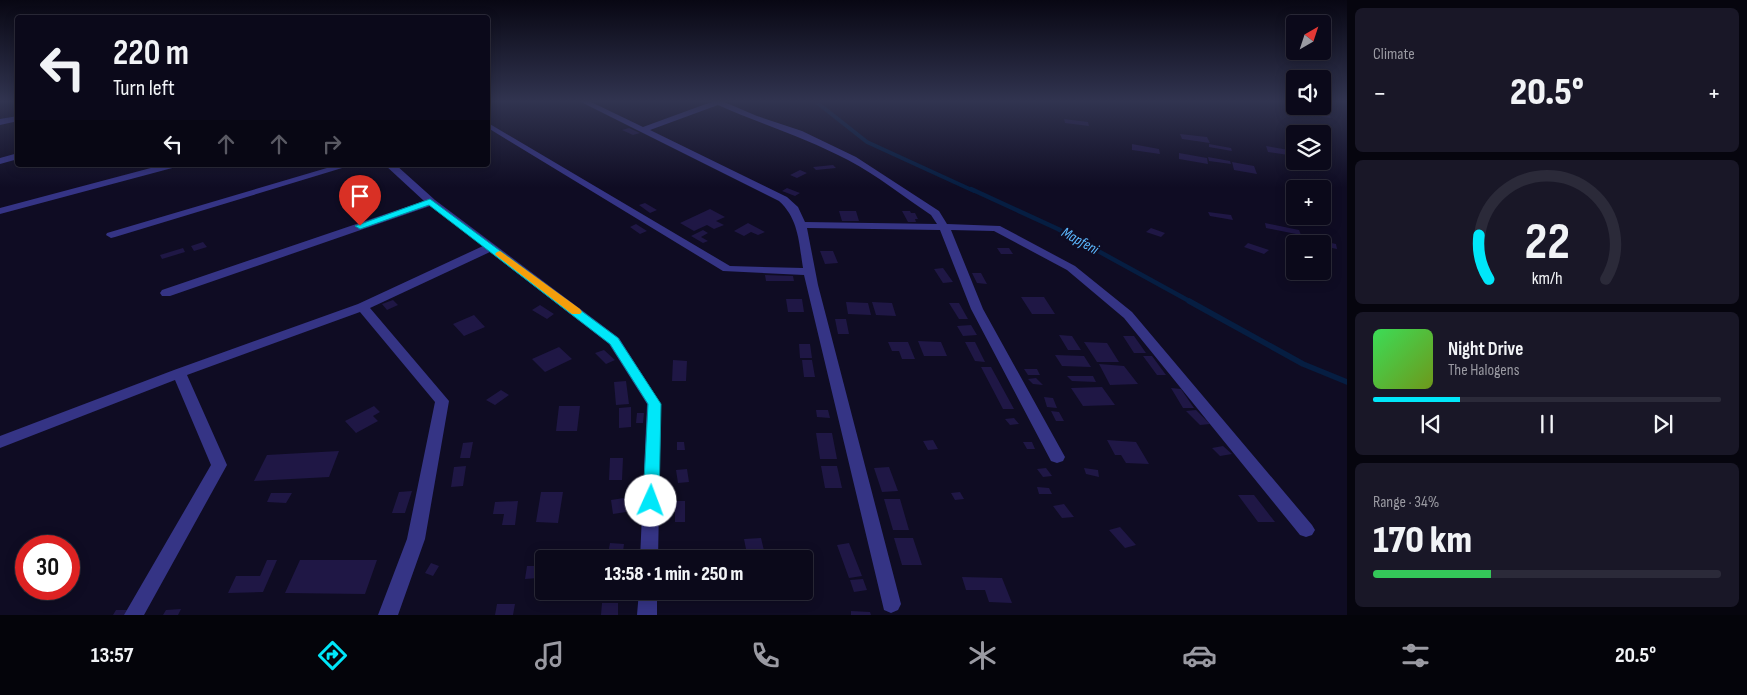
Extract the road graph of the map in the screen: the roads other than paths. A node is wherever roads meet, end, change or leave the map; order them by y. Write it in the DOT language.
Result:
graph roads {
  1 [pos="496,130"];
  2 [pos="643,130"];
  3 [pos="789,130"];
  4 [pos="15,157"];
  5 [pos="0,161"];
  6 [pos="165,167"];
  7 [pos="341,167"];
  8 [pos="392,167"];
  9 [pos="430,202"];
  10 [pos="0,210"];
  11 [pos="801,225"];
  12 [pos="944,227"];
  13 [pos="111,234"];
  14 [pos="491,247"];
  15 [pos="809,272"];
  16 [pos="166,293"];
  17 [pos="362,307"];
  18 [pos="179,373"];
  19 [pos="0,442"];
  20 [pos="1058,457"];
  21 [pos="1306,530"];
  22 [pos="649,550"];
  23 [pos="648,600"];
  24 [pos="891,604"];
  25 [pos="134,615"];
  26 [pos="388,615"];
  27 [pos="647,615"];
  1 -- 15 [label="street"];
  2 -- 11 [label="street"];
  3 -- 12 [label="street"];
  4 -- 5 [label="street"];
  6 -- 10 [label="street"];
  7 -- 13 [label="street"];
  8 -- 9 [label="street"];
  9 -- 14 [label="street"];
  9 -- 16 [label="street"];
  11 -- 12 [label="street"];
  11 -- 15 [label="street"];
  12 -- 20 [label="street"];
  12 -- 21 [label="street"];
  14 -- 17 [label="street"];
  14 -- 22 [label="street"];
  15 -- 24 [label="street"];
  17 -- 18 [label="street"];
  17 -- 26 [label="street"];
  18 -- 19 [label="street"];
  18 -- 25 [label="street"];
  23 -- 27 [label="street"];
}
